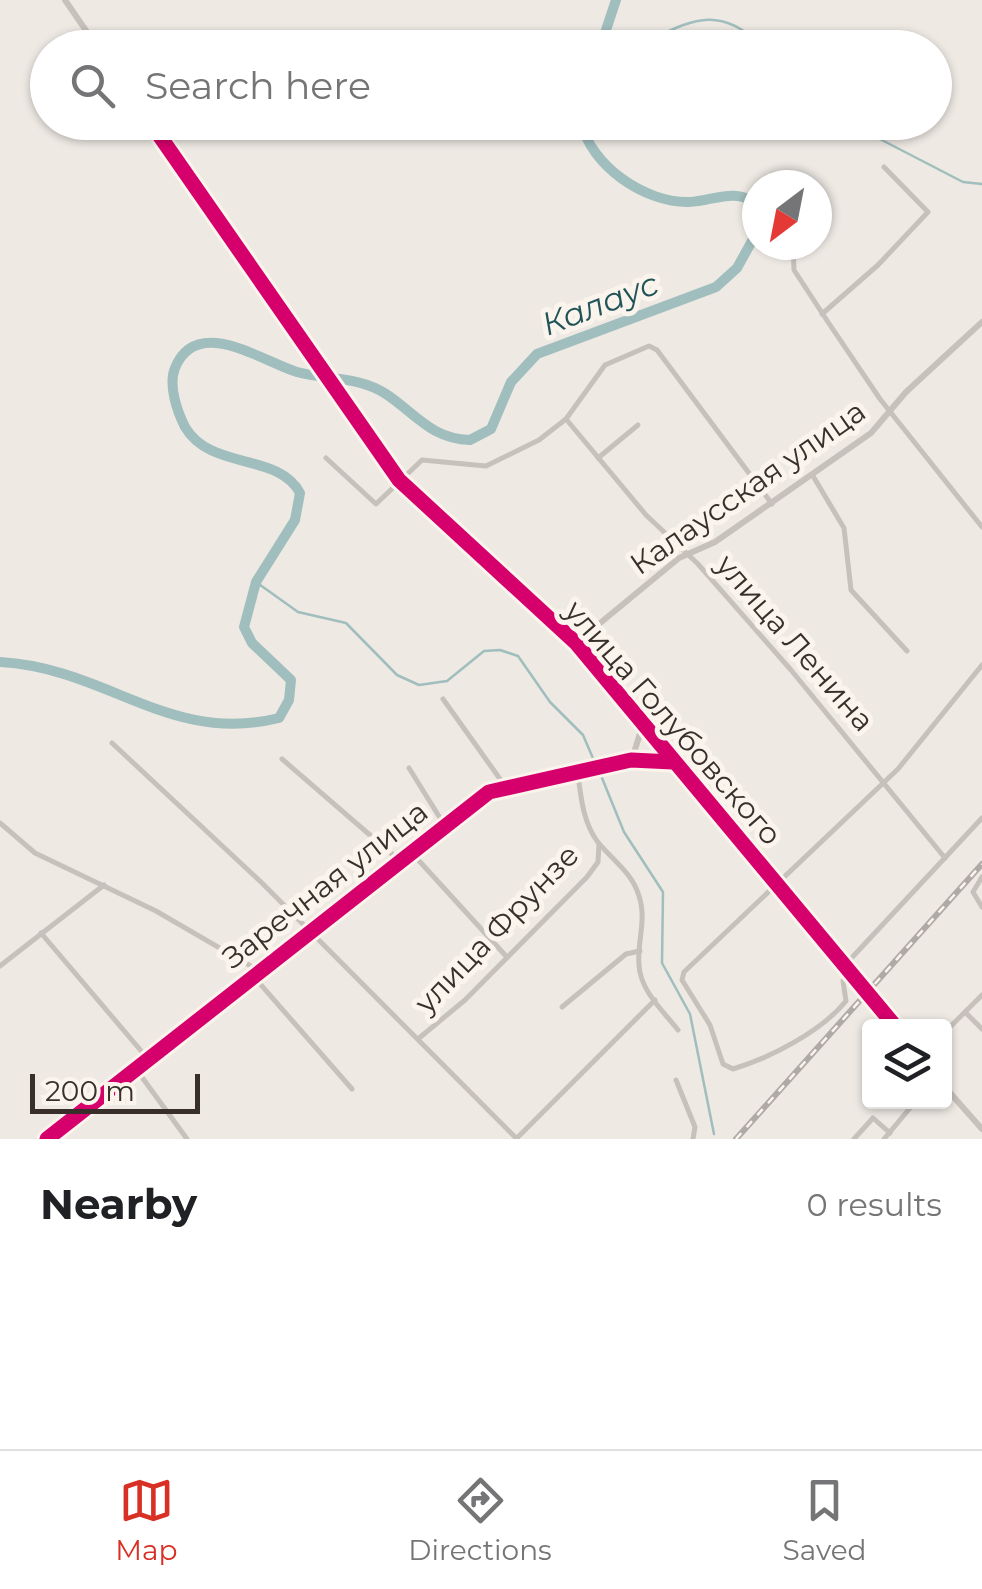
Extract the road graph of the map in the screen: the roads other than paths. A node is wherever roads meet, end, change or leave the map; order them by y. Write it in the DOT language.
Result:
graph roads {
  1 [pos="65,0"];
  2 [pos="86,30"];
  3 [pos="163,140"];
  4 [pos="884,167"];
  5 [pos="794,260"];
  6 [pos="822,314"];
  7 [pos="982,322"];
  8 [pos="890,412"];
  9 [pos="566,419"];
  10 [pos="638,425"];
  11 [pos="326,458"];
  12 [pos="598,458"];
  13 [pos="813,476"];
  14 [pos="398,480"];
  15 [pos="772,504"];
  16 [pos="982,527"];
  17 [pos="688,554"];
  18 [pos="576,643"];
  19 [pos="907,651"];
  20 [pos="982,665"];
  21 [pos="443,698"];
  22 [pos="643,724"];
  23 [pos="112,743"];
  24 [pos="282,759"];
  25 [pos="631,760"];
  26 [pos="674,762"];
  27 [pos="409,768"];
  28 [pos="578,774"];
  29 [pos="882,780"];
  30 [pos="505,786"];
  31 [pos="982,818"];
  32 [pos="0,823"];
  33 [pos="445,826"];
  34 [pos="599,844"];
  35 [pos="411,852"];
  36 [pos="616,858"];
  37 [pos="945,858"];
  38 [pos="400,861"];
  39 [pos="598,862"];
  40 [pos="982,877"];
  41 [pos="774,882"];
  42 [pos="104,885"];
  43 [pos="982,907"];
  44 [pos="307,931"];
  45 [pos="40,934"];
  46 [pos="640,950"];
  47 [pos="505,955"];
  48 [pos="2,965"];
  49 [pos="847,968"];
  50 [pos="257,974"];
  51 [pos="982,994"];
  52 [pos="654,1000"];
  53 [pos="562,1007"];
  54 [pos="966,1012"];
  55 [pos="890,1019"];
  56 [pos="952,1025"];
  57 [pos="982,1029"];
  58 [pos="678,1030"];
  59 [pos="417,1040"];
  60 [pos="148,1060"];
  61 [pos="135,1068"];
  62 [pos="676,1080"];
  63 [pos="352,1089"];
  64 [pos="952,1095"];
  65 [pos="910,1109"];
  66 [pos="982,1129"];
  67 [pos="887,1136"];
  68 [pos="47,1139"];
  69 [pos="188,1139"];
  70 [pos="517,1139"];
  71 [pos="693,1139"];
  72 [pos="854,1139"];
  1 -- 2 [label="street"];
  3 -- 14 [label="street, улица Голубовского"];
  4 -- 6 [label="street"];
  5 -- 6 [label="street"];
  6 -- 8 [label="street"];
  7 -- 8 [label="street, Калаусская улица"];
  8 -- 13 [label="street, Калаусская улица"];
  8 -- 16 [label="street"];
  9 -- 12 [label="street, улица Ленина"];
  9 -- 14 [label="street"];
  9 -- 15 [label="street"];
  10 -- 12 [label="street"];
  11 -- 14 [label="street"];
  12 -- 17 [label="street, улица Ленина"];
  13 -- 15 [label="street, Калаусская улица"];
  13 -- 19 [label="street"];
  14 -- 18 [label="street, улица Голубовского"];
  15 -- 17 [label="street, Калаусская улица"];
  17 -- 18 [label="street, Калаусская улица"];
  17 -- 29 [label="street, улица Ленина"];
  18 -- 22 [label="street, улица Голубовского"];
  20 -- 29 [label="street"];
  21 -- 30 [label="street"];
  22 -- 25 [label="street"];
  22 -- 26 [label="street, улица Голубовского"];
  23 -- 44 [label="street"];
  24 -- 38 [label="street"];
  25 -- 26 [label="street, Заречная улица"];
  25 -- 28 [label="street, Заречная улица"];
  26 -- 41 [label="street, улица Голубовского"];
  27 -- 33 [label="street"];
  28 -- 30 [label="street, Заречная улица"];
  28 -- 34 [label="street"];
  29 -- 37 [label="street, улица Ленина"];
  29 -- 41 [label="street"];
  30 -- 33 [label="street, Заречная улица"];
  31 -- 37 [label="street"];
  32 -- 42 [label="street"];
  33 -- 35 [label="street, Заречная улица"];
  34 -- 36 [label="street"];
  34 -- 39 [label="street, улица Фрунзе"];
  35 -- 38 [label="street, Заречная улица"];
  35 -- 47 [label="street"];
  36 -- 39 [label="street"];
  36 -- 46 [label="street"];
  37 -- 49 [label="street"];
  38 -- 44 [label="street, Заречная улица"];
  39 -- 47 [label="street, улица Фрунзе"];
  40 -- 43 [label="street"];
  41 -- 49 [label="street, улица Голубовского"];
  41 -- 49 [label="street"];
  42 -- 45 [label="street"];
  42 -- 50 [label="street"];
  44 -- 50 [label="street, Заречная улица"];
  44 -- 59 [label="street"];
  45 -- 48 [label="street"];
  45 -- 60 [label="street"];
  46 -- 52 [label="street"];
  46 -- 53 [label="street"];
  47 -- 59 [label="street, улица Фрунзе"];
  49 -- 55 [label="street, улица Голубовского"];
  50 -- 60 [label="street, Заречная улица"];
  50 -- 63 [label="street"];
  51 -- 54 [label="street"];
  52 -- 58 [label="street"];
  52 -- 70 [label="street"];
  54 -- 56 [label="street"];
  54 -- 57 [label="street"];
  59 -- 70 [label="street"];
  60 -- 61 [label="street, Заречная улица"];
  61 -- 68 [label="street, Заречная улица"];
  61 -- 69 [label="street"];
  62 -- 71 [label="street"];
  64 -- 66 [label="street"];
  65 -- 67 [label="street"];
  67 -- 72 [label="street"];
}
